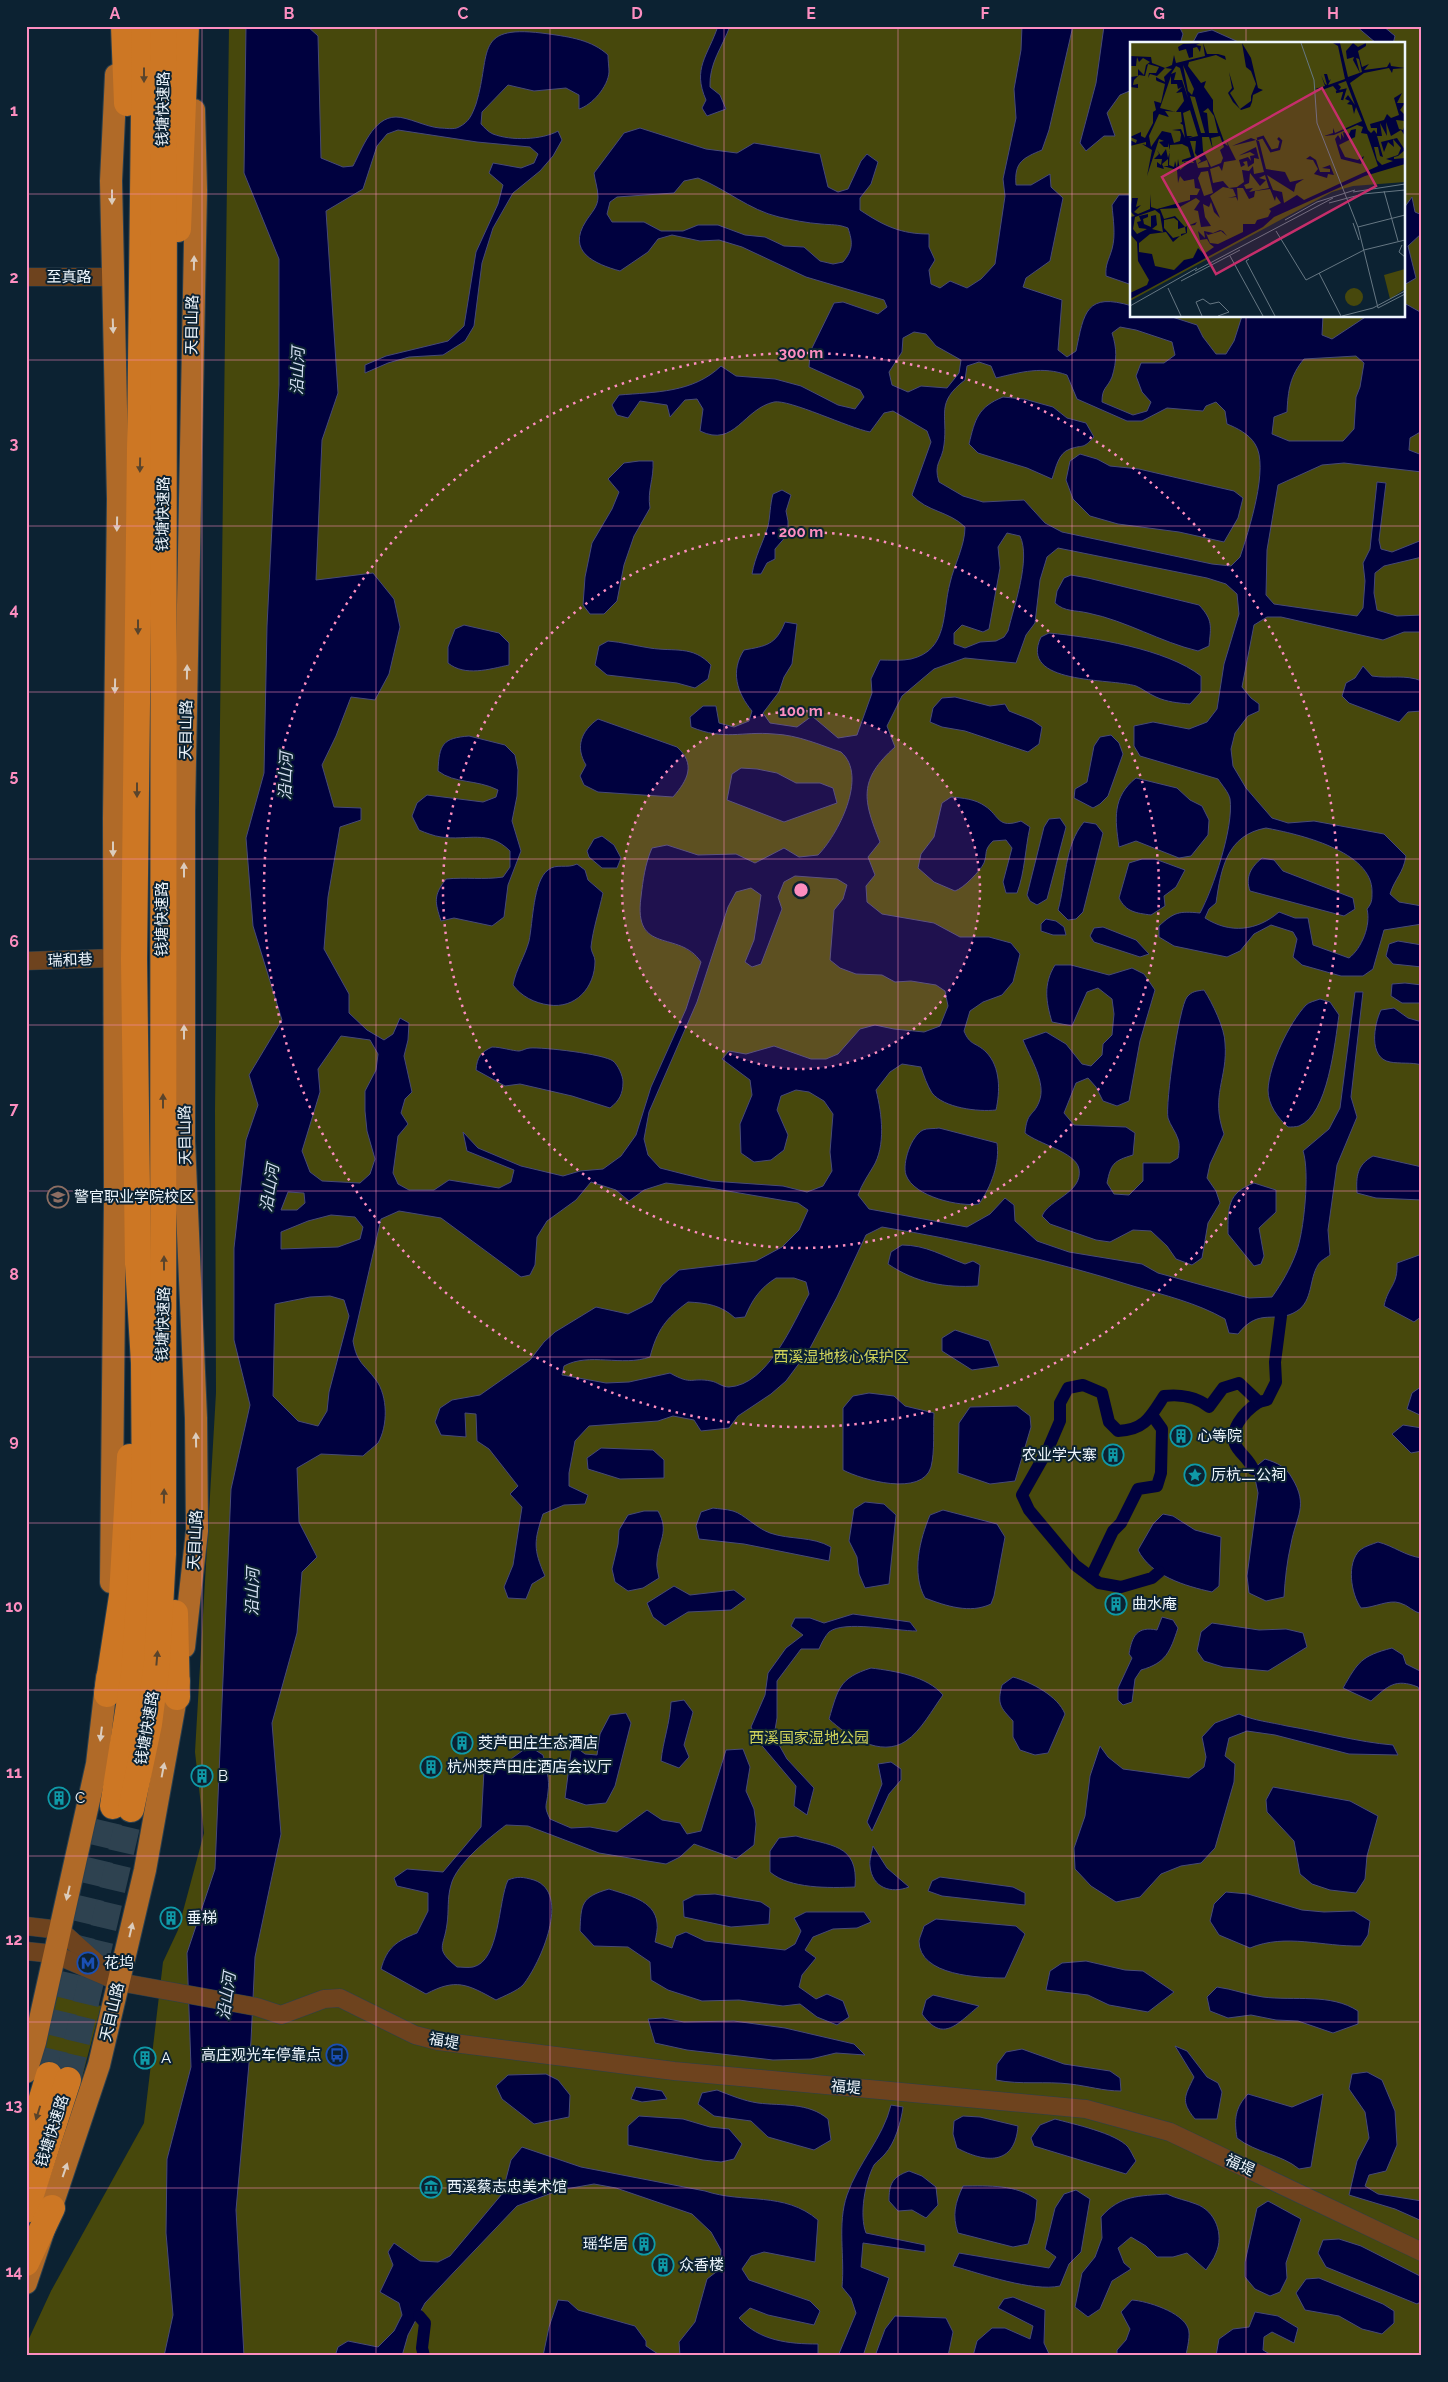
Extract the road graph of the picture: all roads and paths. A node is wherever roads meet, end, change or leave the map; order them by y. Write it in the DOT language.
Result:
graph roads {
  1 [pos="118,26"];
  2 [pos="124,26"];
  3 [pos="145,26"];
  4 [pos="164,26"];
  5 [pos="186,26"];
  6 [pos="192,26"];
  7 [pos="26,277"];
  8 [pos="112,277"];
  9 [pos="152,433"];
  10 [pos="113,958"];
  11 [pos="26,961"];
  12 [pos="138,1264"];
  13 [pos="164,1295"];
  14 [pos="106,1694"];
  15 [pos="177,1697"];
  16 [pos="26,1926"];
  17 [pos="60,1930"];
  18 [pos="26,1951"];
  19 [pos="54,1954"];
  20 [pos="119,1982"];
  21 [pos="48,2076"];
  22 [pos="26,2151"];
  23 [pos="52,2208"];
  24 [pos="26,2210"];
  25 [pos="1422,2252"];
  26 [pos="26,2263"];
  27 [pos="26,2283"];
  1 -- 8 [label="main road, one-way"];
  2 -- 9 [label="highway"];
  3 -- 9 [label="highway, 钱塘快速路, one-way"];
  4 -- 9 [label="highway, 钱塘快速路"];
  5 -- 9 [label="highway"];
  15 -- 6 [label="main road, 天目山路, one-way"];
  7 -- 8 [label="street, 至真路"];
  8 -- 10 [label="main road, one-way"];
  9 -- 12 [label="highway, 钱塘快速路, one-way"];
  13 -- 9 [label="highway, 钱塘快速路, one-way"];
  10 -- 11 [label="street, 瑞和巷"];
  10 -- 14 [label="main road"];
  12 -- 13 [label="highway, 钱塘快速路, one-way"];
  12 -- 14 [label="highway"];
  13 -- 15 [label="highway"];
  14 -- 17 [label="main road, one-way"];
  20 -- 15 [label="main road, 天目山路, one-way"];
  16 -- 17 [label="street"];
  17 -- 19 [label="main road"];
  17 -- 20 [label="street"];
  18 -- 19 [label="street"];
  19 -- 20 [label="street"];
  19 -- 21 [label="main road"];
  23 -- 20 [label="main road, 天目山路, one-way"];
  20 -- 25 [label="street, 福堤"];
  21 -- 22 [label="highway, 钱塘快速路, one-way"];
  21 -- 24 [label="highway, 钱塘快速路"];
  23 -- 26 [label="highway"];
  23 -- 27 [label="main road, 天目山路"];
}
